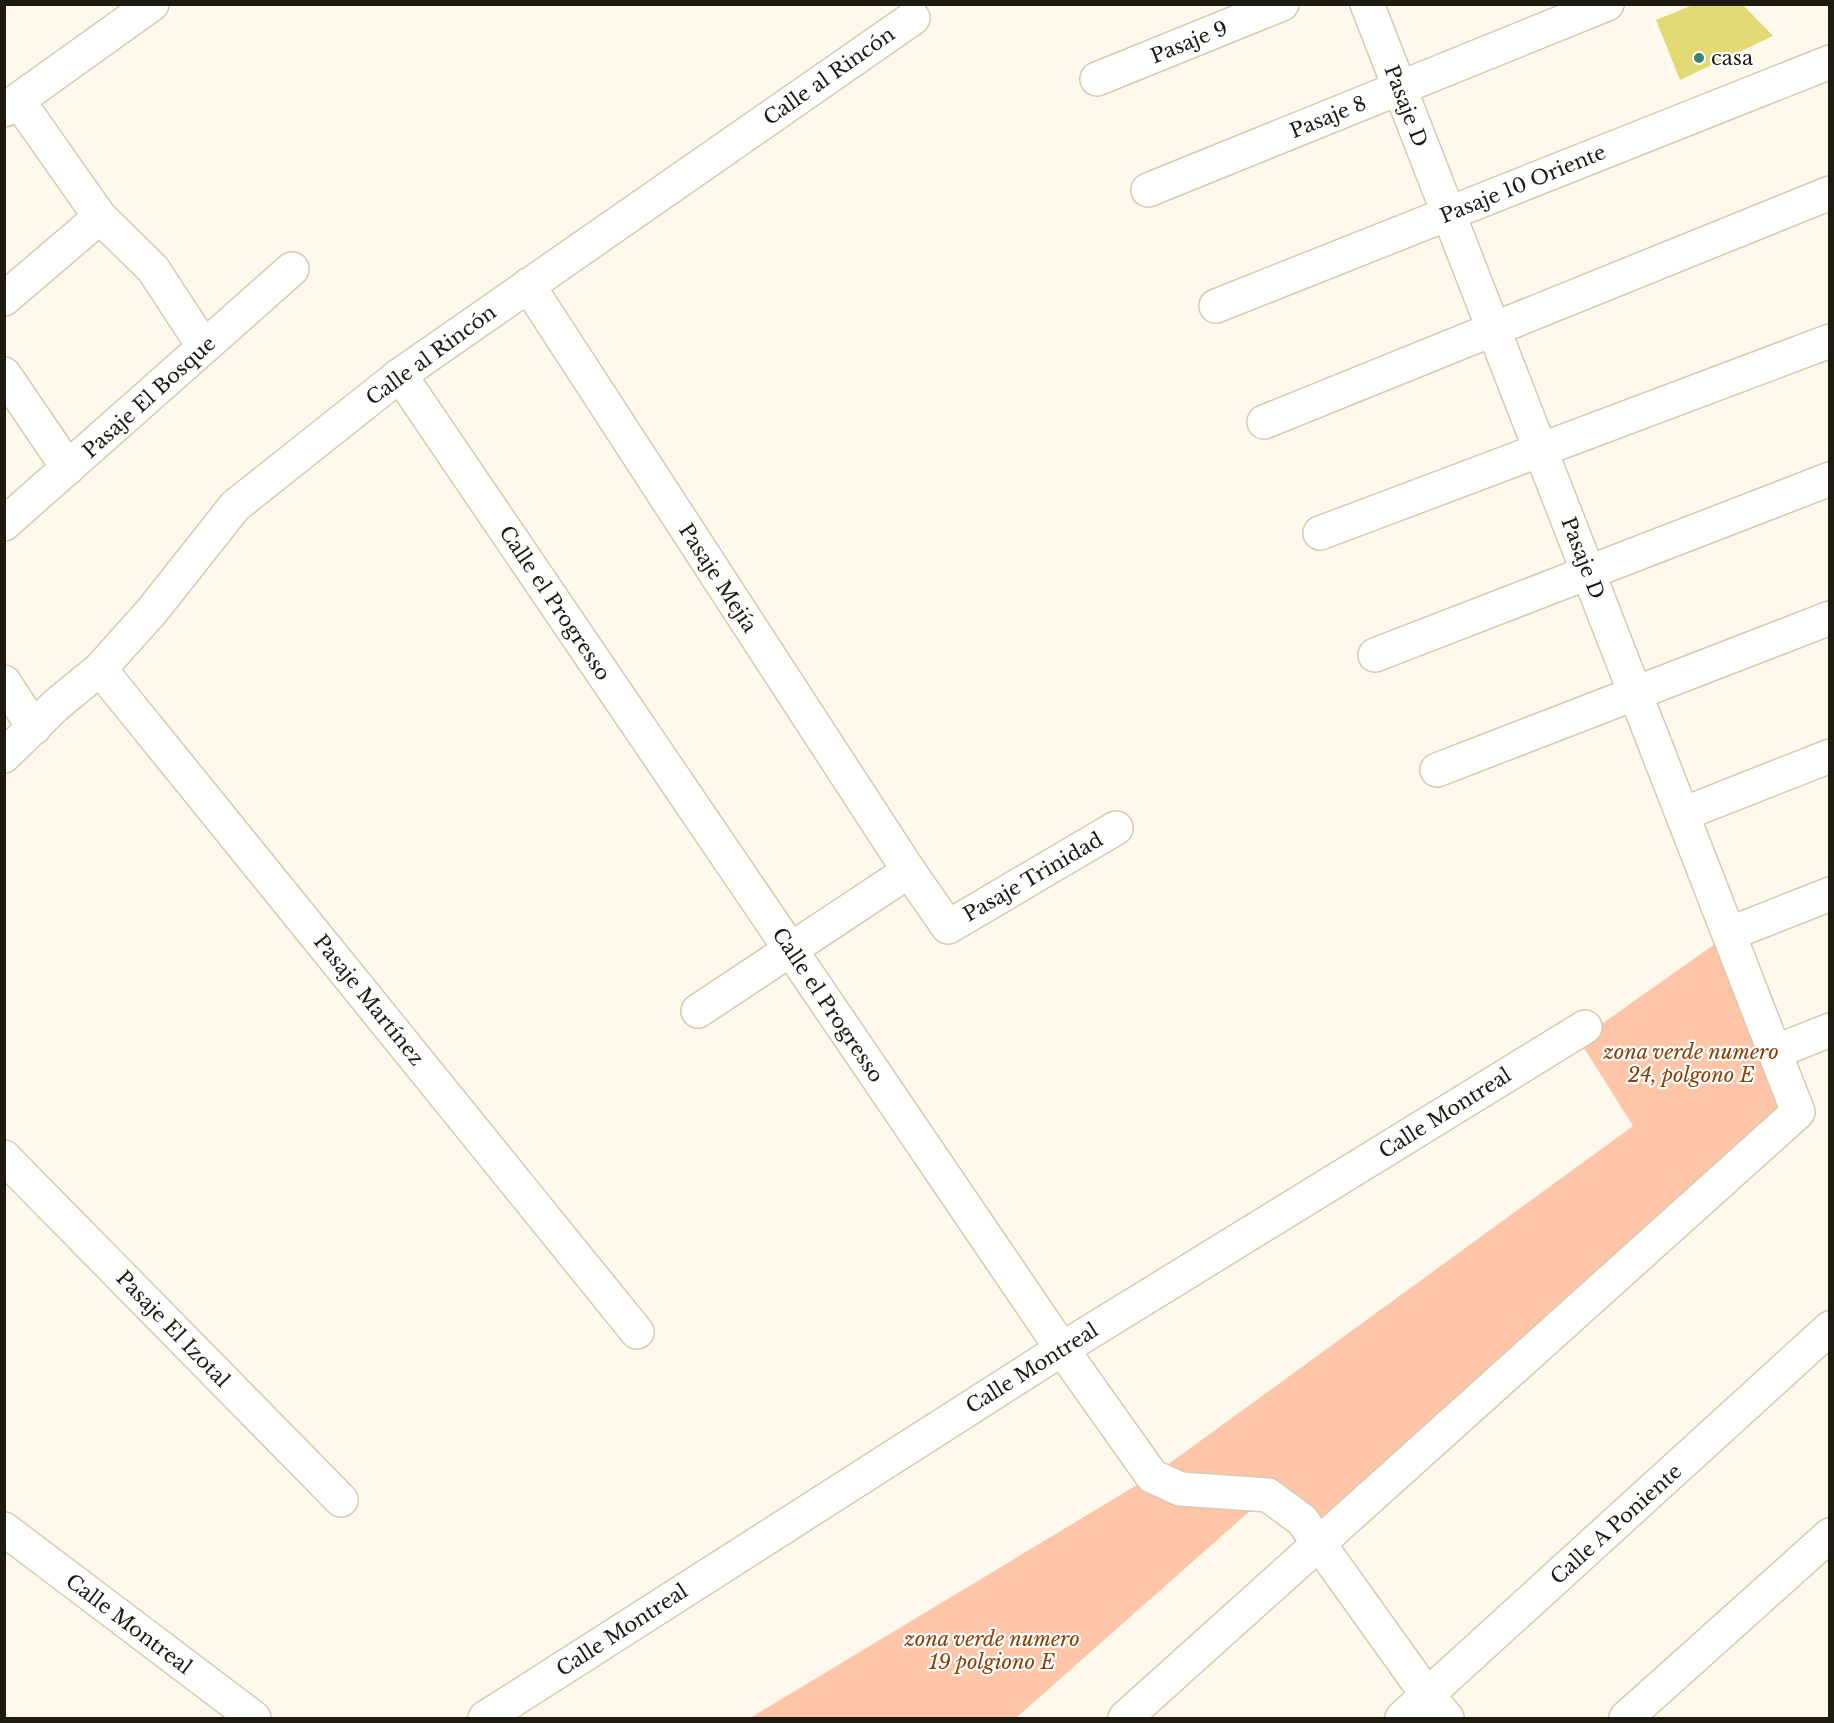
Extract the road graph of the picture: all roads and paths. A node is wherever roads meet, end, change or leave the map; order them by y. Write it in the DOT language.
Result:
graph roads {
  1 [pos="152,4"];
  2 [pos="1282,4"];
  3 [pos="1367,4"];
  4 [pos="1607,4"];
  5 [pos="914,18"];
  6 [pos="1830,62"];
  7 [pos="1097,79"];
  8 [pos="1399,88"];
  9 [pos="17,113"];
  10 [pos="1148,189"];
  11 [pos="1830,193"];
  12 [pos="1448,214"];
  13 [pos="100,217"];
  14 [pos="292,269"];
  15 [pos="528,285"];
  16 [pos="4,299"];
  17 [pos="1216,306"];
  18 [pos="1494,329"];
  19 [pos="1830,341"];
  20 [pos="204,347"];
  21 [pos="4,374"];
  22 [pos="400,375"];
  23 [pos="1264,422"];
  24 [pos="1540,450"];
  25 [pos="68,468"];
  26 [pos="1830,479"];
  27 [pos="4,524"];
  28 [pos="1320,533"];
  29 [pos="1588,573"];
  30 [pos="1830,618"];
  31 [pos="1375,655"];
  32 [pos="100,669"];
  33 [pos="4,682"];
  34 [pos="1635,693"];
  35 [pos="34,728"];
  36 [pos="4,756"];
  37 [pos="1830,756"];
  38 [pos="1437,770"];
  39 [pos="1683,814"];
  40 [pos="1116,828"];
  41 [pos="909,871"];
  42 [pos="1830,894"];
  43 [pos="1729,934"];
  44 [pos="790,949"];
  45 [pos="698,1011"];
  46 [pos="1585,1027"];
  47 [pos="1830,1030"];
  48 [pos="1775,1052"];
  49 [pos="4,1157"];
  50 [pos="1830,1328"];
  51 [pos="637,1332"];
  52 [pos="1062,1349"];
  53 [pos="341,1500"];
  54 [pos="4,1529"];
  55 [pos="1830,1535"];
  56 [pos="1320,1544"];
  57 [pos="1437,1707"];
  58 [pos="254,1719"];
  59 [pos="485,1719"];
  60 [pos="1125,1719"];
  61 [pos="1402,1719"];
  62 [pos="1626,1719"];
  1 -- 9 [label="street"];
  2 -- 7 [label="street, Pasaje 9"];
  3 -- 8 [label="street, Pasaje D"];
  4 -- 8 [label="street, Pasaje 8"];
  5 -- 15 [label="street, Calle al Rincón"];
  6 -- 12 [label="street, Pasaje 10 Oriente"];
  8 -- 10 [label="street, Pasaje 8"];
  8 -- 12 [label="street, Pasaje D"];
  9 -- 13 [label="street"];
  11 -- 18 [label="street"];
  12 -- 17 [label="street, Pasaje 10 Oriente"];
  12 -- 18 [label="street, Pasaje D"];
  13 -- 16 [label="street"];
  13 -- 20 [label="street"];
  14 -- 20 [label="street, Pasaje El Bosque"];
  15 -- 22 [label="street, Calle al Rincón"];
  15 -- 41 [label="street, Pasaje Mejía"];
  18 -- 23 [label="street"];
  18 -- 24 [label="street, Pasaje D"];
  19 -- 24 [label="street"];
  20 -- 25 [label="street, Pasaje El Bosque"];
  21 -- 25 [label="street"];
  22 -- 32 [label="street, Calle al Rincón"];
  22 -- 44 [label="street, Calle el Progresso"];
  24 -- 28 [label="street"];
  24 -- 29 [label="street, Pasaje D"];
  25 -- 27 [label="street, Pasaje El Bosque"];
  26 -- 29 [label="street"];
  29 -- 31 [label="street"];
  29 -- 34 [label="street, Pasaje D"];
  30 -- 34 [label="street"];
  32 -- 35 [label="street, Calle al Rincón"];
  32 -- 51 [label="street, Pasaje Martínez"];
  33 -- 35 [label="street"];
  34 -- 38 [label="street"];
  34 -- 39 [label="street, Pasaje D"];
  35 -- 36 [label="street, Calle al Rincón"];
  37 -- 39 [label="street"];
  39 -- 43 [label="street, Pasaje D"];
  40 -- 41 [label="street, Pasaje Trinidad"];
  41 -- 44 [label="street"];
  42 -- 43 [label="street"];
  43 -- 48 [label="street, Pasaje D"];
  44 -- 45 [label="street"];
  44 -- 52 [label="street, Calle el Progresso"];
  46 -- 52 [label="street, Calle Montreal"];
  47 -- 48 [label="street"];
  48 -- 56 [label="street, Pasaje D"];
  49 -- 53 [label="street, Pasaje El Izotal"];
  50 -- 57 [label="street, Calle A Poniente"];
  52 -- 56 [label="street, Calle el Progresso"];
  52 -- 59 [label="street, Calle Montreal"];
  54 -- 58 [label="street, Calle Montreal"];
  55 -- 62 [label="street"];
  56 -- 57 [label="street, Calle el Progresso"];
  56 -- 60 [label="street"];
  57 -- 61 [label="street, Calle A Poniente"];
}
